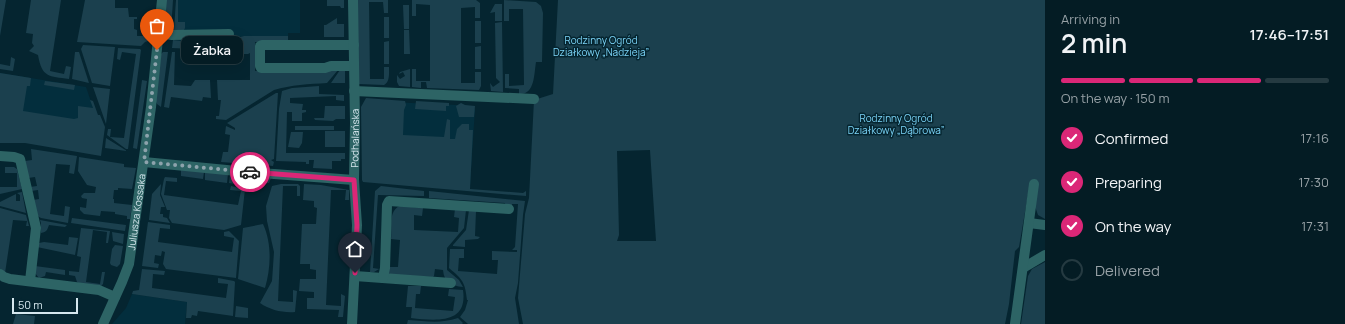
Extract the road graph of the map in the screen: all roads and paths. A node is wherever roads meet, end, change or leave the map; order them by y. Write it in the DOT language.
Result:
graph roads {
  1 [pos="162,0"];
  2 [pos="353,0"];
  3 [pos="160,33"];
  4 [pos="229,34"];
  5 [pos="354,45"];
  6 [pos="354,66"];
  7 [pos="354,91"];
  8 [pos="534,99"];
  9 [pos="0,156"];
  10 [pos="144,162"];
  11 [pos="354,180"];
  12 [pos="1034,184"];
  13 [pos="509,208"];
  14 [pos="1029,223"];
  15 [pos="1045,225"];
  16 [pos="1045,255"];
  17 [pos="1023,268"];
  18 [pos="0,274"];
  19 [pos="355,276"];
  20 [pos="383,278"];
  21 [pos="30,281"];
  22 [pos="451,283"];
  23 [pos="115,297"];
  24 [pos="103,324"];
  25 [pos="352,324"];
  26 [pos="1015,324"];
  1 -- 3 [label="street, Juliusza Kossaka"];
  2 -- 5 [label="street, Podhalańska"];
  3 -- 4 [label="street"];
  3 -- 10 [label="street, Juliusza Kossaka"];
  5 -- 6 [label="street, Podhalańska"];
  5 -- 6 [label="street"];
  6 -- 7 [label="street, Podhalańska"];
  7 -- 8 [label="street"];
  7 -- 11 [label="street, Podhalańska"];
  9 -- 21 [label="street"];
  10 -- 11 [label="street"];
  10 -- 23 [label="street, Juliusza Kossaka"];
  11 -- 19 [label="street, Podhalańska"];
  12 -- 14 [label="street"];
  13 -- 20 [label="street"];
  14 -- 15 [label="street"];
  14 -- 17 [label="street"];
  16 -- 17 [label="street"];
  17 -- 26 [label="street"];
  18 -- 21 [label="street"];
  19 -- 20 [label="street"];
  19 -- 25 [label="street, Podhalańska"];
  20 -- 22 [label="street"];
  21 -- 23 [label="street"];
  23 -- 24 [label="street, Juliusza Kossaka"];
}
